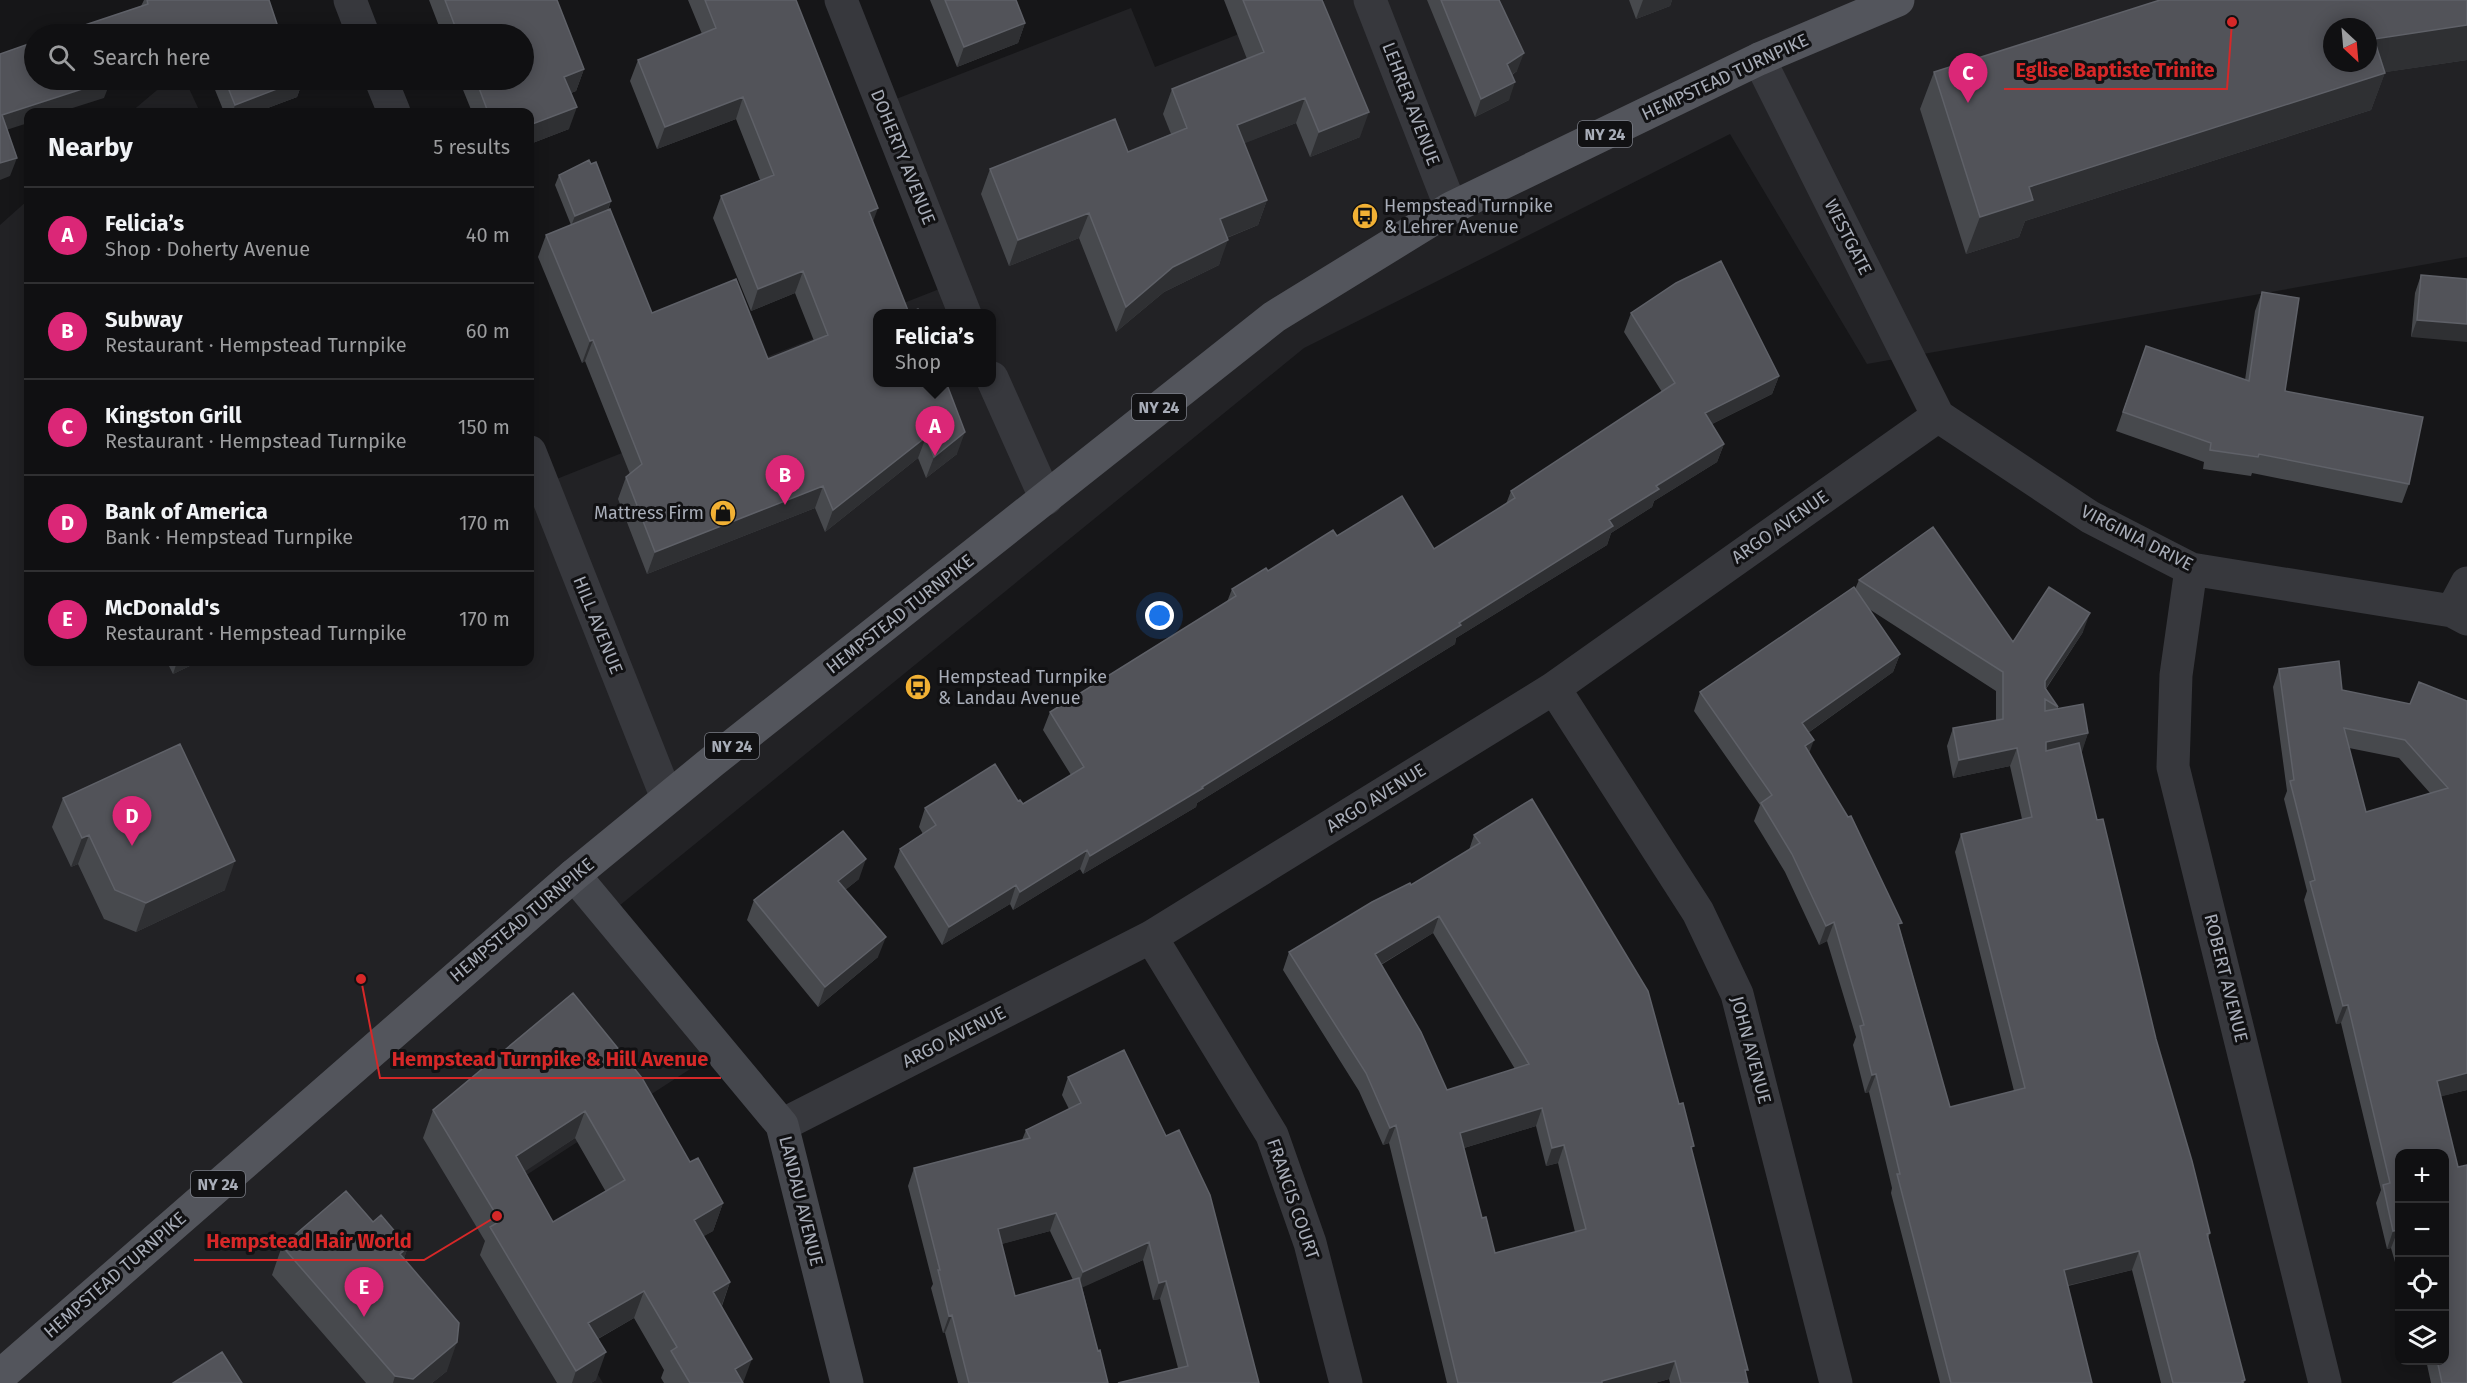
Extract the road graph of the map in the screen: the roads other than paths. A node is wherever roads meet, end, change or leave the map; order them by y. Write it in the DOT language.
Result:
graph roads {
  1 [pos="350,0"];
  2 [pos="841,0"];
  3 [pos="1370,0"];
  4 [pos="1898,0"];
  5 [pos="359,24"];
  6 [pos="1759,59"];
  7 [pos="385,90"];
  8 [pos="392,108"];
  9 [pos="1451,208"];
  10 [pos="963,309"];
  11 [pos="996,387"];
  12 [pos="1938,416"];
  13 [pos="534,462"];
  14 [pos="1046,499"];
  15 [pos="2191,569"];
  16 [pos="2462,604"];
  17 [pos="1554,688"];
  18 [pos="667,798"];
  19 [pos="574,874"];
  20 [pos="1151,937"];
  21 [pos="782,1125"];
  22 [pos="0,1376"];
  23 [pos="846,1383"];
  24 [pos="1346,1383"];
  25 [pos="1836,1383"];
  26 [pos="2325,1383"];
  1 -- 5 [label="street"];
  2 -- 10 [label="street, DOHERTY AVENUE"];
  3 -- 9 [label="street, LEHRER AVENUE"];
  4 -- 6 [label="main road, HEMPSTEAD TURNPIKE / NY 24"];
  6 -- 9 [label="main road, HEMPSTEAD TURNPIKE / NY 24"];
  6 -- 12 [label="street, WESTGATE"];
  7 -- 8 [label="street"];
  9 -- 14 [label="main road, HEMPSTEAD TURNPIKE / NY 24"];
  11 -- 14 [label="street"];
  12 -- 15 [label="street, VIRGINIA DRIVE"];
  12 -- 17 [label="street, ARGO AVENUE"];
  13 -- 18 [label="street, HILL AVENUE"];
  14 -- 18 [label="main road, HEMPSTEAD TURNPIKE / NY 24"];
  15 -- 16 [label="street, VIRGINIA DRIVE"];
  15 -- 26 [label="street, ROBERT AVENUE"];
  17 -- 20 [label="street, ARGO AVENUE"];
  17 -- 25 [label="street, JOHN AVENUE"];
  18 -- 19 [label="main road, HEMPSTEAD TURNPIKE / NY 24"];
  19 -- 21 [label="street, LANDAU AVENUE"];
  19 -- 22 [label="main road, HEMPSTEAD TURNPIKE / NY 24"];
  20 -- 21 [label="street, ARGO AVENUE"];
  20 -- 24 [label="street, FRANCIS COURT"];
  21 -- 23 [label="street, LANDAU AVENUE"];
}
